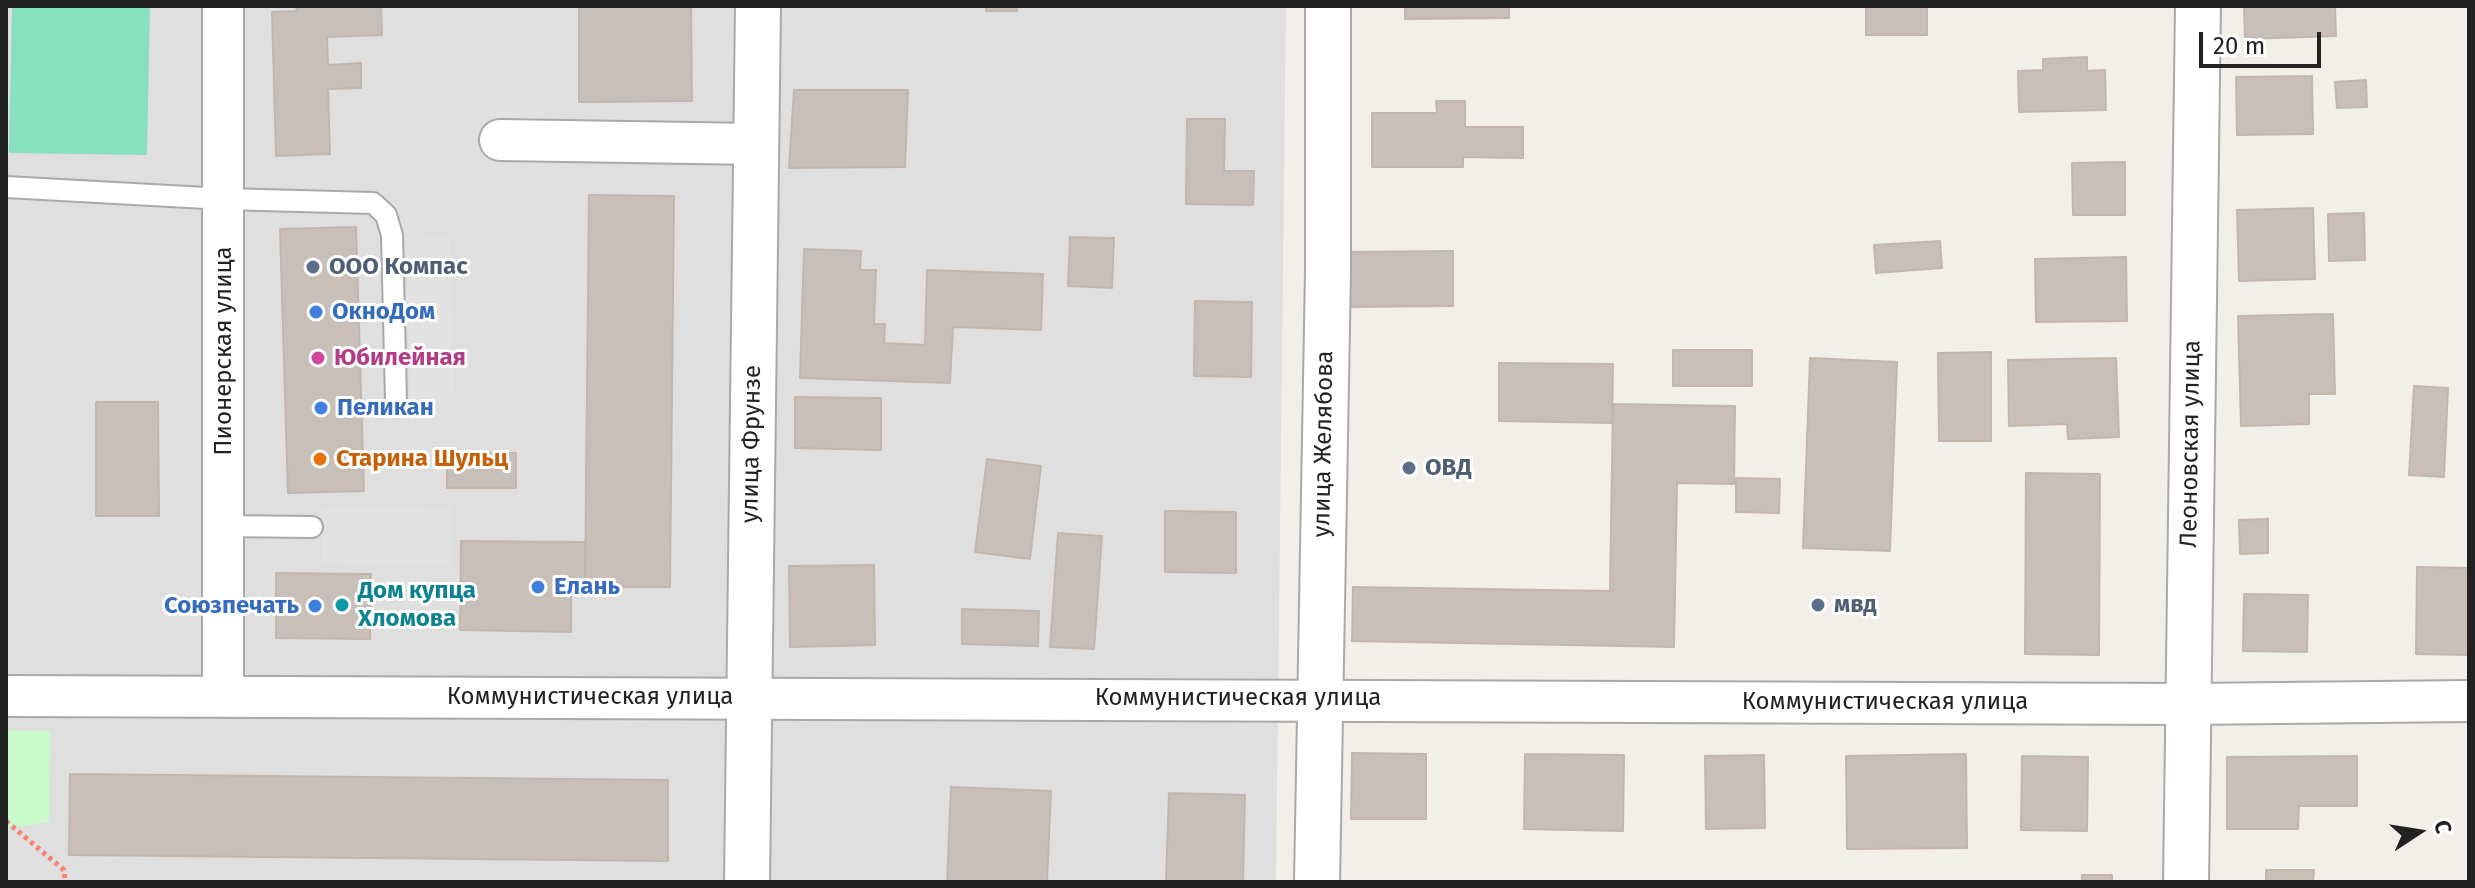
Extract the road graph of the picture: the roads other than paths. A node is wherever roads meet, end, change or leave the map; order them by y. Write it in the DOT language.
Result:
graph roads {
  1 [pos="223,6"];
  2 [pos="758,6"];
  3 [pos="1328,6"];
  4 [pos="2198,6"];
  5 [pos="500,140"];
  6 [pos="757,144"];
  7 [pos="6,187"];
  8 [pos="224,199"];
  9 [pos="396,401"];
  10 [pos="223,526"];
  11 [pos="312,527"];
  12 [pos="223,695"];
  13 [pos="6,696"];
  14 [pos="748,698"];
  15 [pos="1318,698"];
  16 [pos="2469,701"];
  17 [pos="2187,704"];
  18 [pos="747,882"];
  19 [pos="1317,882"];
  20 [pos="2186,882"];
  1 -- 8 [label="street, Пионерская улица"];
  2 -- 6 [label="street, улица Фрунзе"];
  3 -- 15 [label="street, улица Желябова"];
  4 -- 17 [label="street, Леоновская улица"];
  5 -- 6 [label="street"];
  6 -- 14 [label="street, улица Фрунзе"];
  7 -- 8 [label="lane"];
  8 -- 9 [label="lane"];
  8 -- 10 [label="street, Пионерская улица"];
  10 -- 11 [label="lane"];
  10 -- 12 [label="street, Пионерская улица"];
  12 -- 13 [label="street, Коммунистическая улица"];
  12 -- 14 [label="street, Коммунистическая улица"];
  14 -- 15 [label="street, Коммунистическая улица"];
  14 -- 18 [label="street, улица Фрунзе"];
  15 -- 17 [label="street, Коммунистическая улица"];
  15 -- 19 [label="street, улица Желябова"];
  16 -- 17 [label="street, Коммунистическая улица"];
  17 -- 20 [label="street, Леоновская улица"];
}
